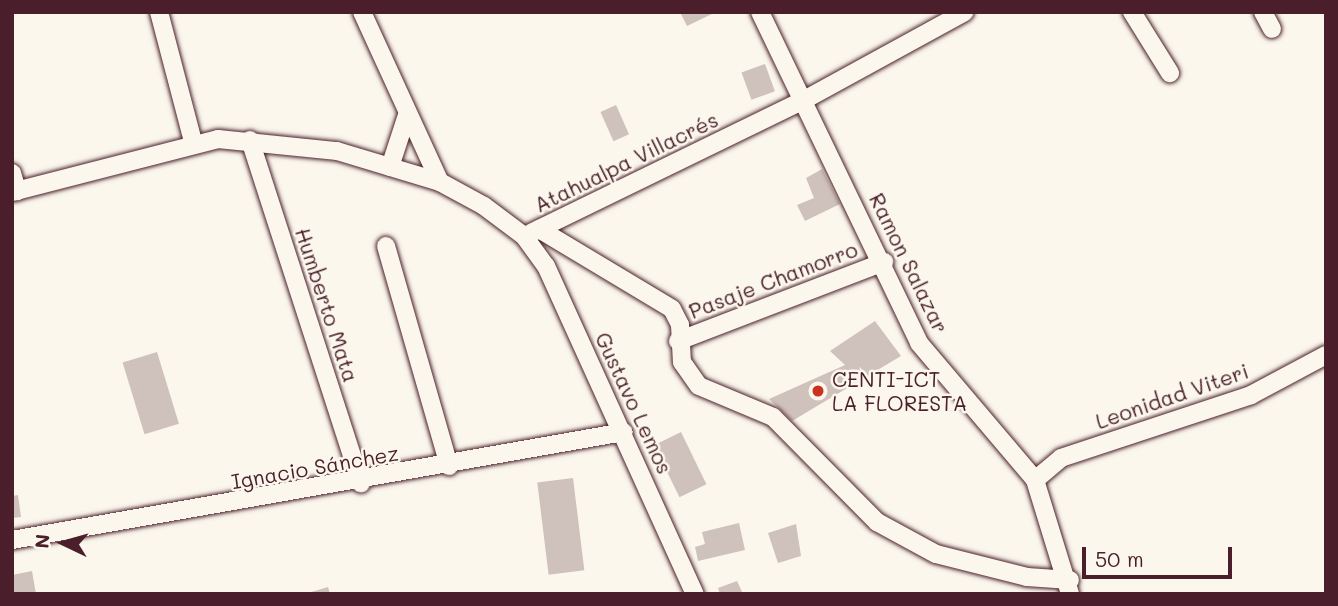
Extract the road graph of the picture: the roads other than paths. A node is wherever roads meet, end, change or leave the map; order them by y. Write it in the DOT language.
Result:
graph roads {
  1 [pos="159,12"];
  2 [pos="362,12"];
  3 [pos="760,12"];
  4 [pos="965,12"];
  5 [pos="1132,12"];
  6 [pos="1263,12"];
  7 [pos="1272,29"];
  8 [pos="1170,73"];
  9 [pos="804,100"];
  10 [pos="407,114"];
  11 [pos="250,140"];
  12 [pos="193,142"];
  13 [pos="390,167"];
  14 [pos="12,173"];
  15 [pos="440,182"];
  16 [pos="14,191"];
  17 [pos="532,233"];
  18 [pos="386,246"];
  19 [pos="884,262"];
  20 [pos="678,341"];
  21 [pos="1326,355"];
  22 [pos="624,432"];
  23 [pos="449,466"];
  24 [pos="1035,480"];
  25 [pos="361,483"];
  26 [pos="12,540"];
  27 [pos="1070,587"];
  28 [pos="688,592"];
  1 -- 12 [label="street"];
  2 -- 10 [label="street"];
  3 -- 9 [label="street, Ramon Salazar"];
  4 -- 9 [label="street, Atahualpa Villacrés"];
  5 -- 8 [label="street"];
  6 -- 7 [label="street"];
  9 -- 17 [label="street, Atahualpa Villacrés"];
  9 -- 19 [label="street, Ramon Salazar"];
  10 -- 13 [label="street"];
  10 -- 15 [label="street"];
  11 -- 12 [label="street, Atahualpa Villacrés"];
  11 -- 13 [label="street, Atahualpa Villacrés"];
  11 -- 25 [label="street, Humberto Mata"];
  12 -- 16 [label="street, Atahualpa Villacrés"];
  13 -- 15 [label="street, Atahualpa Villacrés"];
  14 -- 16 [label="street"];
  15 -- 17 [label="street, Atahualpa Villacrés"];
  17 -- 20 [label="street"];
  17 -- 22 [label="street, Gustavo Lemos"];
  18 -- 23 [label="street"];
  19 -- 20 [label="street, Pasaje Chamorro"];
  19 -- 24 [label="street, Ramon Salazar"];
  20 -- 27 [label="street"];
  21 -- 24 [label="street, Leonidad Viteri"];
  22 -- 23 [label="street, Ignacio Sánchez"];
  22 -- 28 [label="street, Gustavo Lemos"];
  23 -- 25 [label="street, Ignacio Sánchez"];
  24 -- 27 [label="street, Ramon Salazar"];
  25 -- 26 [label="street, Ignacio Sánchez"];
}
